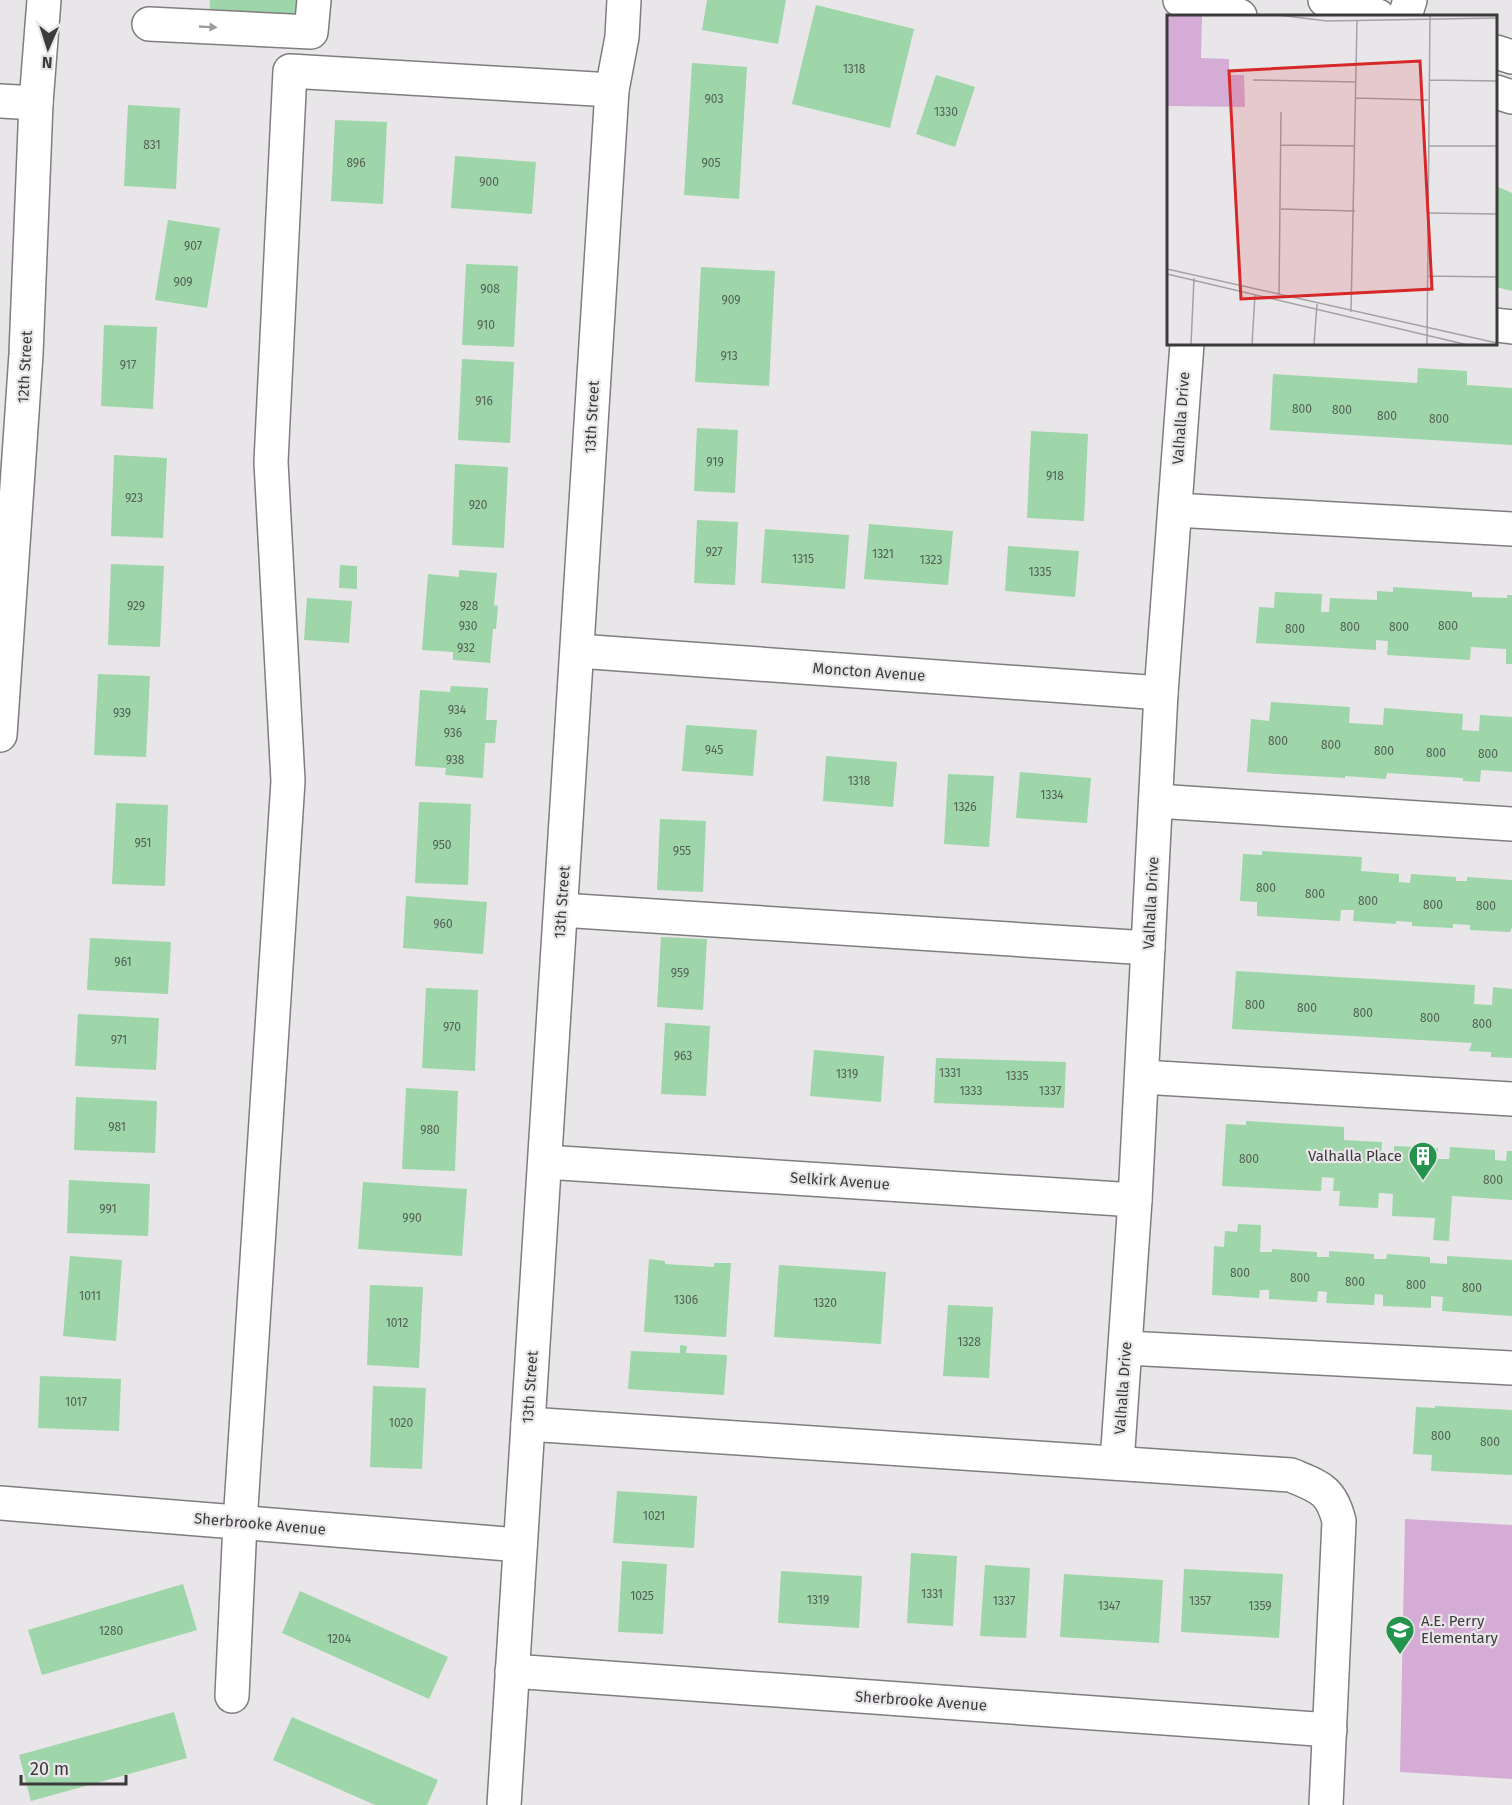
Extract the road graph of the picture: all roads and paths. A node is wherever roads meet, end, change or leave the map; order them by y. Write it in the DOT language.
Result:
graph roads {
  1 [pos="44,0"];
  2 [pos="314,0"];
  3 [pos="624,0"];
  4 [pos="1180,0"];
  5 [pos="1325,0"];
  6 [pos="1410,0"];
  7 [pos="1223,11"];
  8 [pos="1375,15"];
  9 [pos="1405,15"];
  10 [pos="149,24"];
  11 [pos="1497,52"];
  12 [pos="1512,57"];
  13 [pos="612,90"];
  14 [pos="1497,92"];
  15 [pos="1512,97"];
  16 [pos="0,100"];
  17 [pos="36,103"];
  18 [pos="1497,325"];
  19 [pos="1512,327"];
  20 [pos="1187,345"];
  21 [pos="13,353"];
  22 [pos="1175,510"];
  23 [pos="1512,529"];
  24 [pos="4,602"];
  25 [pos="578,651"];
  26 [pos="1161,693"];
  27 [pos="0,735"];
  28 [pos="1156,801"];
  29 [pos="1512,824"];
  30 [pos="561,910"];
  31 [pos="1148,948"];
  32 [pos="1142,1077"];
  33 [pos="1512,1099"];
  34 [pos="545,1162"];
  35 [pos="1135,1200"];
  36 [pos="1126,1348"];
  37 [pos="1512,1368"];
  38 [pos="528,1424"];
  39 [pos="1117,1463"];
  40 [pos="0,1503"];
  41 [pos="240,1523"];
  42 [pos="520,1545"];
  43 [pos="512,1671"];
  44 [pos="232,1696"];
  45 [pos="1330,1730"];
  46 [pos="504,1805"];
  47 [pos="1326,1805"];
  1 -- 17 [label="street, 12th Street"];
  10 -- 2 [label="street, one-way"];
  3 -- 13 [label="street, 13th Street"];
  4 -- 7 [label="street"];
  5 -- 8 [label="street"];
  6 -- 9 [label="street"];
  11 -- 12 [label="street"];
  13 -- 25 [label="street, 13th Street"];
  13 -- 41 [label="street"];
  14 -- 15 [label="street"];
  16 -- 17 [label="street"];
  17 -- 21 [label="street, 12th Street"];
  18 -- 19 [label="street"];
  20 -- 22 [label="street, Valhalla Drive"];
  21 -- 24 [label="street, 12th Street"];
  22 -- 23 [label="street"];
  22 -- 26 [label="street, Valhalla Drive"];
  24 -- 27 [label="street, 12th Street"];
  25 -- 26 [label="street, Moncton Avenue"];
  25 -- 30 [label="street, 13th Street"];
  26 -- 28 [label="street, Valhalla Drive"];
  28 -- 29 [label="street"];
  28 -- 31 [label="street, Valhalla Drive"];
  30 -- 31 [label="street"];
  30 -- 34 [label="street, 13th Street"];
  31 -- 32 [label="street, Valhalla Drive"];
  32 -- 33 [label="street"];
  32 -- 35 [label="street, Valhalla Drive"];
  34 -- 35 [label="street, Selkirk Avenue"];
  34 -- 38 [label="street, 13th Street"];
  35 -- 36 [label="street, Valhalla Drive"];
  36 -- 37 [label="street"];
  36 -- 39 [label="street, Valhalla Drive"];
  38 -- 39 [label="street"];
  38 -- 42 [label="street, 13th Street"];
  39 -- 45 [label="street"];
  40 -- 41 [label="street, Sherbrooke Avenue"];
  41 -- 42 [label="street, Sherbrooke Avenue"];
  41 -- 44 [label="street"];
  42 -- 43 [label="street, 13th Street"];
  43 -- 45 [label="street, Sherbrooke Avenue"];
  43 -- 46 [label="street, 13th Street"];
  45 -- 47 [label="street"];
}
